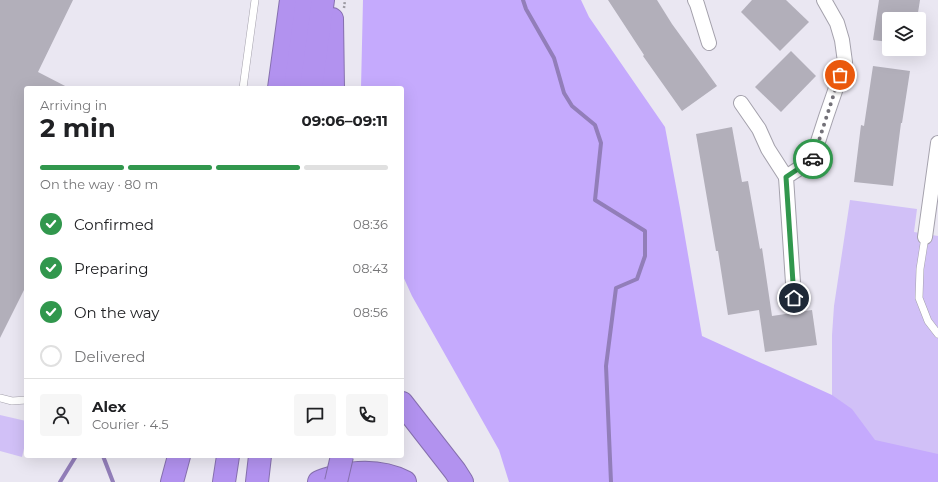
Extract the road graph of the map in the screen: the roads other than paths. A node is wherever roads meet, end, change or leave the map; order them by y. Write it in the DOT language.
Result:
graph roads {
  1 [pos="255,0"];
  2 [pos="291,0"];
  3 [pos="307,0"];
  4 [pos="323,0"];
  5 [pos="332,0"];
  6 [pos="695,0"];
  7 [pos="824,0"];
  8 [pos="709,43"];
  9 [pos="243,86"];
  10 [pos="278,86"];
  11 [pos="295,86"];
  12 [pos="311,86"];
  13 [pos="333,86"];
  14 [pos="741,103"];
  15 [pos="938,144"];
  16 [pos="786,177"];
  17 [pos="925,237"];
  18 [pos="794,298"];
  19 [pos="938,334"];
  20 [pos="0,398"];
  21 [pos="24,400"];
  22 [pos="404,406"];
  23 [pos="178,458"];
  24 [pos="228,458"];
  25 [pos="260,458"];
  26 [pos="342,458"];
  27 [pos="172,482"];
  28 [pos="224,482"];
  29 [pos="256,482"];
  30 [pos="319,482"];
  31 [pos="336,482"];
  32 [pos="405,482"];
  33 [pos="462,482"];
  1 -- 9 [label="lane"];
  2 -- 10 [label="highway"];
  3 -- 11 [label="highway"];
  4 -- 12 [label="highway"];
  5 -- 13 [label="highway"];
  6 -- 8 [label="street"];
  7 -- 16 [label="street"];
  14 -- 16 [label="street"];
  15 -- 17 [label="street"];
  16 -- 18 [label="street"];
  17 -- 19 [label="lane"];
  20 -- 21 [label="lane"];
  22 -- 33 [label="highway"];
  23 -- 27 [label="highway"];
  24 -- 28 [label="highway"];
  25 -- 29 [label="highway"];
  26 -- 31 [label="highway, bridge"];
  30 -- 32 [label="highway"];
}
